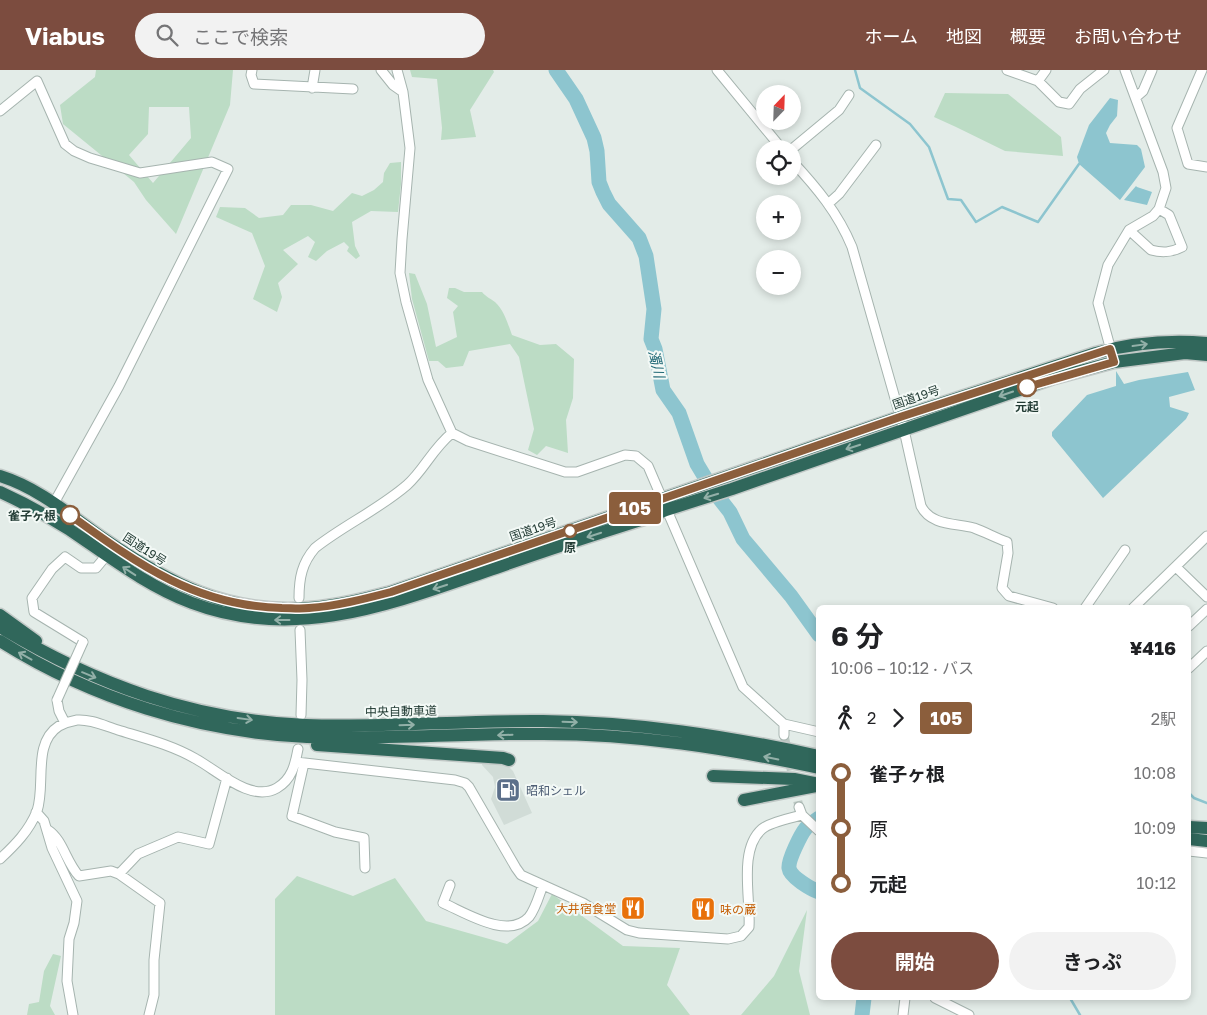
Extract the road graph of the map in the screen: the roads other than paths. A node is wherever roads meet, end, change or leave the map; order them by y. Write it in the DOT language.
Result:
graph roads {
  1 [pos="252,70"];
  2 [pos="315,70"];
  3 [pos="381,70"];
  4 [pos="397,70"];
  5 [pos="717,70"];
  6 [pos="1007,70"];
  7 [pos="1046,70"];
  8 [pos="1104,70"];
  9 [pos="1125,70"];
  10 [pos="1152,70"];
  11 [pos="1202,71"];
  12 [pos="1038,82"];
  13 [pos="312,88"];
  14 [pos="353,89"];
  15 [pos="403,92"];
  16 [pos="849,95"];
  17 [pos="1136,97"];
  18 [pos="0,111"];
  19 [pos="775,140"];
  20 [pos="801,142"];
  21 [pos="876,145"];
  22 [pos="1207,167"];
  23 [pos="801,171"];
  24 [pos="829,203"];
  25 [pos="1159,209"];
  26 [pos="1129,230"];
  27 [pos="1207,343"];
  28 [pos="1110,349"];
  29 [pos="1207,355"];
  30 [pos="1114,362"];
  31 [pos="900,417"];
  32 [pos="904,430"];
  33 [pos="452,434"];
  34 [pos="0,476"];
  35 [pos="730,483"];
  36 [pos="0,492"];
  37 [pos="54,503"];
  38 [pos="664,505"];
  39 [pos="1207,536"];
  40 [pos="1125,550"];
  41 [pos="106,556"];
  42 [pos="1176,567"];
  43 [pos="299,598"];
  44 [pos="1207,598"];
  45 [pos="1042,605"];
  46 [pos="1087,605"];
  47 [pos="1137,605"];
  48 [pos="1207,609"];
  49 [pos="0,615"];
  50 [pos="1191,624"];
  51 [pos="0,628"];
  52 [pos="300,630"];
  53 [pos="0,641"];
  54 [pos="1207,651"];
  55 [pos="56,659"];
  56 [pos="1191,666"];
  57 [pos="125,702"];
  58 [pos="301,715"];
  59 [pos="65,723"];
  60 [pos="784,724"];
  61 [pos="816,731"];
  62 [pos="784,735"];
  63 [pos="298,749"];
  64 [pos="816,755"];
  65 [pos="509,760"];
  66 [pos="300,763"];
  67 [pos="816,767"];
  68 [pos="713,776"];
  69 [pos="227,778"];
  70 [pos="816,784"];
  71 [pos="816,786"];
  72 [pos="744,800"];
  73 [pos="36,812"];
  74 [pos="1191,827"];
  75 [pos="816,828"];
  76 [pos="1207,828"];
  77 [pos="48,830"];
  78 [pos="1191,839"];
  79 [pos="1207,840"];
  80 [pos="1191,851"];
  81 [pos="1207,854"];
  82 [pos="0,859"];
  83 [pos="365,868"];
  84 [pos="119,874"];
  85 [pos="450,885"];
  86 [pos="543,885"];
  87 [pos="905,1000"];
  88 [pos="939,1000"];
  89 [pos="73,1015"];
  90 [pos="149,1015"];
  91 [pos="903,1015"];
  92 [pos="969,1015"];
  1 -- 13 [label="street"];
  2 -- 13 [label="street"];
  3 -- 15 [label="street"];
  4 -- 15 [label="street"];
  5 -- 19 [label="street"];
  6 -- 12 [label="street"];
  7 -- 12 [label="street"];
  8 -- 12 [label="street"];
  9 -- 17 [label="street"];
  10 -- 17 [label="street"];
  11 -- 22 [label="street"];
  13 -- 14 [label="street"];
  15 -- 33 [label="street"];
  16 -- 20 [label="street"];
  17 -- 25 [label="street"];
  18 -- 37 [label="street"];
  21 -- 24 [label="street"];
  23 -- 24 [label="street"];
  24 -- 31 [label="street"];
  25 -- 26 [label="street"];
  25 -- 26 [label="street"];
  26 -- 28 [label="street"];
  28 -- 27 [label="highway, 国道19号, one-way"];
  28 -- 30 [label="street"];
  28 -- 31 [label="highway, 国道19号"];
  29 -- 30 [label="highway, 国道19号"];
  30 -- 32 [label="highway, 国道19号, one-way"];
  31 -- 32 [label="street"];
  31 -- 35 [label="highway, 国道19号"];
  32 -- 35 [label="highway, 国道19号, one-way"];
  32 -- 45 [label="street"];
  33 -- 38 [label="street"];
  33 -- 43 [label="street"];
  34 -- 37 [label="highway, 国道19号"];
  35 -- 38 [label="highway, 国道19号"];
  36 -- 41 [label="highway, 国道19号"];
  37 -- 38 [label="highway, 国道19号"];
  38 -- 41 [label="highway, 国道19号, one-way"];
  38 -- 60 [label="street"];
  39 -- 42 [label="street"];
  40 -- 46 [label="street"];
  41 -- 59 [label="street, bridge"];
  42 -- 44 [label="street"];
  42 -- 47 [label="street"];
  48 -- 50 [label="street"];
  49 -- 55 [label="highway"];
  51 -- 55 [label="highway, 中央自動車道"];
  52 -- 58 [label="street"];
  57 -- 53 [label="highway, one-way"];
  54 -- 56 [label="street"];
  55 -- 64 [label="highway, 中央自動車道, one-way"];
  57 -- 65 [label="highway"];
  67 -- 57 [label="highway, one-way"];
  59 -- 69 [label="street"];
  59 -- 73 [label="street"];
  60 -- 61 [label="street"];
  60 -- 62 [label="street"];
  63 -- 66 [label="street"];
  66 -- 69 [label="street"];
  66 -- 83 [label="street"];
  66 -- 86 [label="street"];
  68 -- 70 [label="highway"];
  69 -- 84 [label="street"];
  71 -- 72 [label="highway"];
  73 -- 77 [label="street"];
  73 -- 82 [label="street"];
  74 -- 76 [label="highway"];
  75 -- 86 [label="street"];
  77 -- 84 [label="street"];
  77 -- 89 [label="street"];
  78 -- 79 [label="highway"];
  80 -- 81 [label="street"];
  84 -- 90 [label="street"];
  85 -- 86 [label="street"];
  87 -- 91 [label="street"];
  88 -- 92 [label="street"];
}
